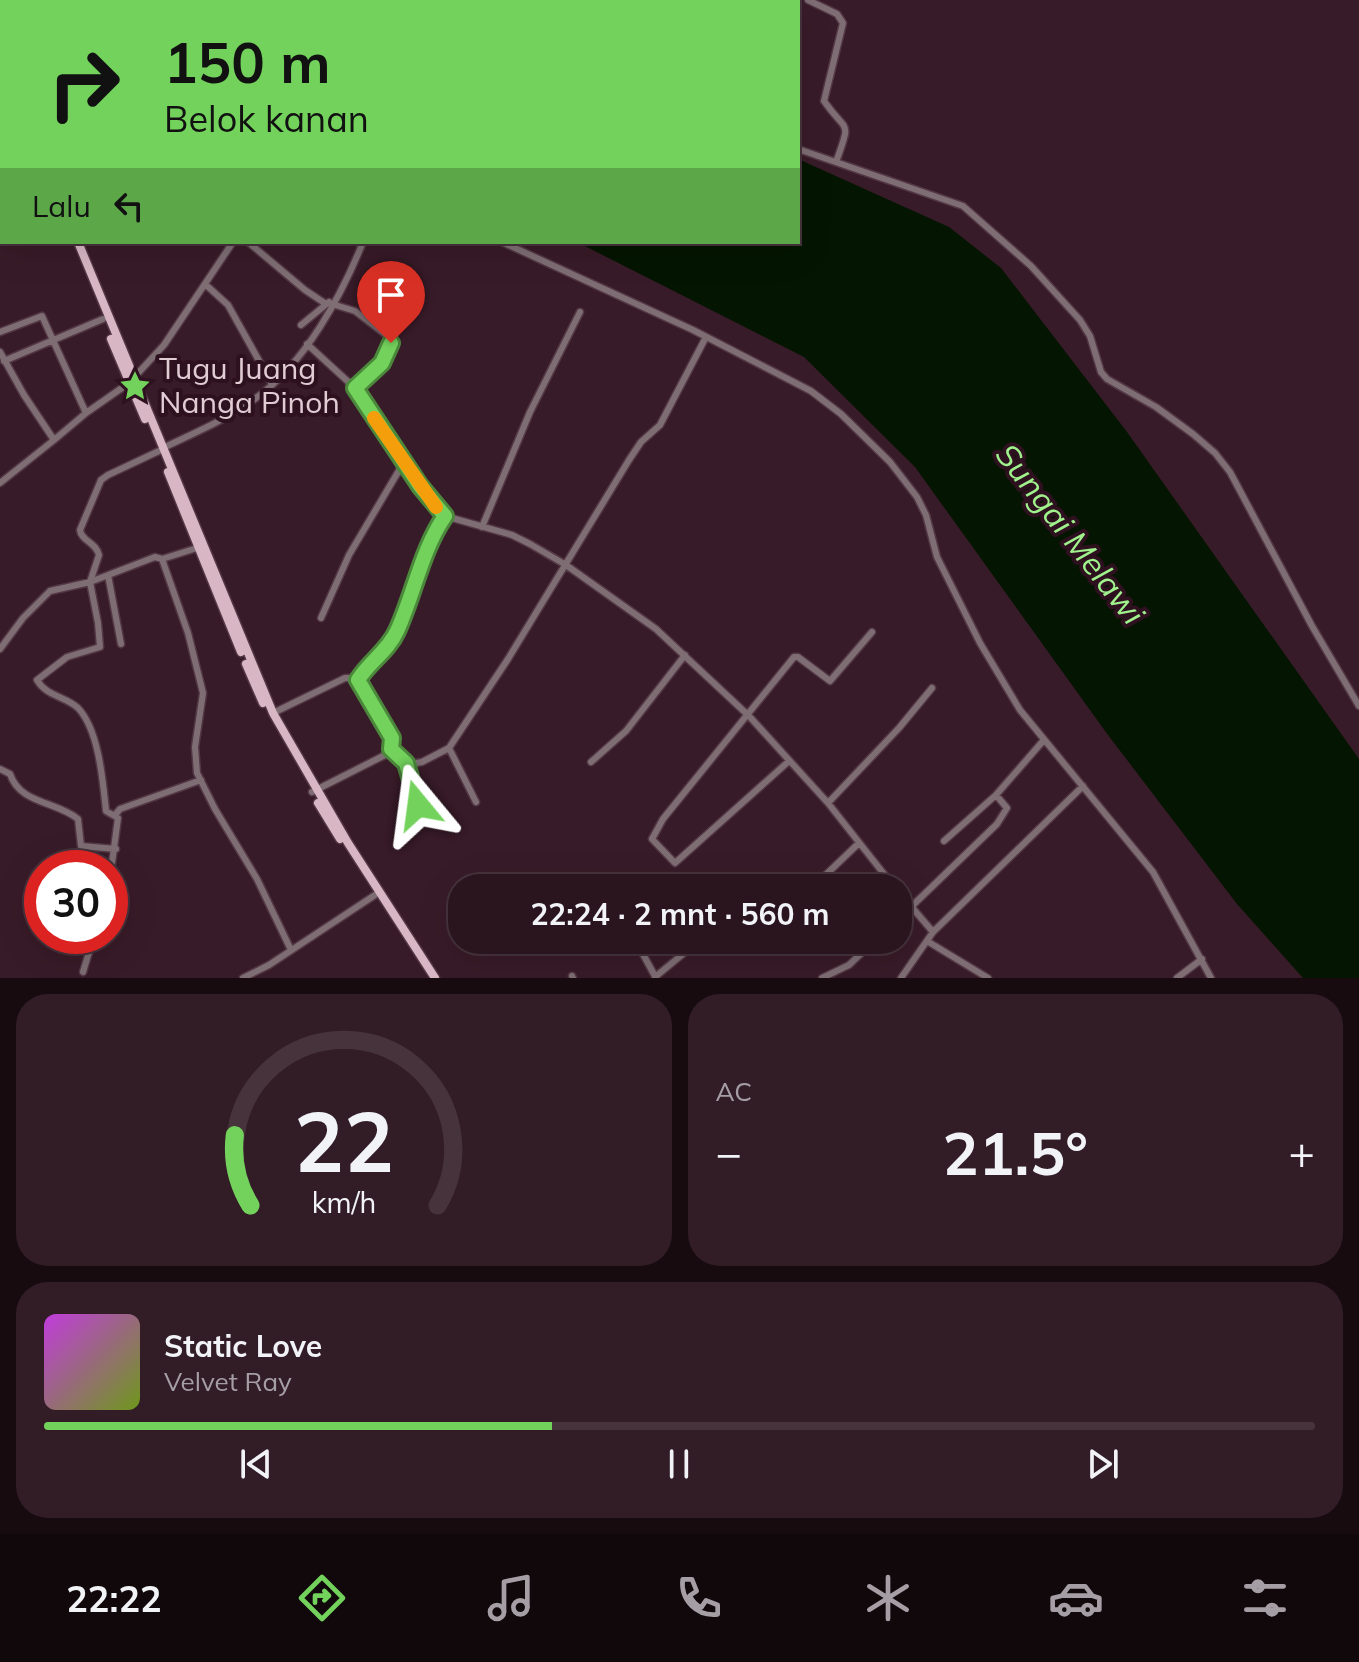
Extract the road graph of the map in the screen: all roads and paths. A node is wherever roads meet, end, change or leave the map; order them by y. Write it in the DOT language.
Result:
graph roads {
  1 [pos="808,0"];
  2 [pos="800,150"];
  3 [pos="836,162"];
  4 [pos="76,244"];
  5 [pos="76,244"];
  6 [pos="232,244"];
  7 [pos="250,244"];
  8 [pos="362,244"];
  9 [pos="506,244"];
  10 [pos="205,284"];
  11 [pos="327,306"];
  12 [pos="580,312"];
  13 [pos="103,319"];
  14 [pos="301,325"];
  15 [pos="0,332"];
  16 [pos="706,337"];
  17 [pos="54,339"];
  18 [pos="307,344"];
  19 [pos="0,352"];
  20 [pos="4,361"];
  21 [pos="131,381"];
  22 [pos="272,384"];
  23 [pos="355,388"];
  24 [pos="86,413"];
  25 [pos="54,440"];
  26 [pos="161,450"];
  27 [pos="404,462"];
  28 [pos="0,483"];
  29 [pos="445,516"];
  30 [pos="482,527"];
  31 [pos="197,548"];
  32 [pos="162,559"];
  33 [pos="566,565"];
  34 [pos="108,575"];
  35 [pos="90,582"];
  36 [pos="321,618"];
  37 [pos="872,632"];
  38 [pos="121,644"];
  39 [pos="0,649"];
  40 [pos="685,655"];
  41 [pos="358,680"];
  42 [pos="932,688"];
  43 [pos="1359,706"];
  44 [pos="273,713"];
  45 [pos="749,716"];
  46 [pos="1043,741"];
  47 [pos="449,748"];
  48 [pos="391,749"];
  49 [pos="789,761"];
  50 [pos="591,762"];
  51 [pos="406,763"];
  52 [pos="0,769"];
  53 [pos="201,780"];
  54 [pos="1083,786"];
  55 [pos="314,790"];
  56 [pos="996,795"];
  57 [pos="476,802"];
  58 [pos="828,803"];
  59 [pos="115,815"];
  60 [pos="424,818"];
  61 [pos="944,841"];
  62 [pos="859,843"];
  63 [pos="116,849"];
  64 [pos="827,874"];
  65 [pos="884,874"];
  66 [pos="375,895"];
  67 [pos="912,906"];
  68 [pos="912,908"];
  69 [pos="933,932"];
  70 [pos="927,941"];
  71 [pos="291,950"];
  72 [pos="88,954"];
  73 [pos="643,954"];
  74 [pos="684,954"];
  75 [pos="861,954"];
  76 [pos="1202,959"];
  77 [pos="83,972"];
  78 [pos="243,978"];
  79 [pos="428,978"];
  80 [pos="435,978"];
  81 [pos="656,978"];
  82 [pos="822,978"];
  83 [pos="901,978"];
  84 [pos="988,978"];
  85 [pos="1177,978"];
  86 [pos="1211,978"];
  1 -- 3 [label="street"];
  2 -- 3 [label="street"];
  3 -- 43 [label="street"];
  4 -- 13 [label="main road"];
  5 -- 21 [label="main road"];
  6 -- 10 [label="street"];
  7 -- 11 [label="street"];
  8 -- 11 [label="street"];
  9 -- 16 [label="street"];
  10 -- 21 [label="street"];
  10 -- 22 [label="street"];
  11 -- 14 [label="street"];
  11 -- 18 [label="street"];
  11 -- 23 [label="street"];
  12 -- 30 [label="street"];
  13 -- 17 [label="street"];
  13 -- 21 [label="main road"];
  15 -- 17 [label="street"];
  16 -- 33 [label="street"];
  16 -- 46 [label="street"];
  17 -- 20 [label="street"];
  17 -- 24 [label="street"];
  18 -- 22 [label="street"];
  18 -- 23 [label="street"];
  19 -- 20 [label="street"];
  20 -- 25 [label="street"];
  21 -- 24 [label="street"];
  21 -- 26 [label="main road"];
  22 -- 26 [label="street"];
  23 -- 27 [label="street"];
  24 -- 25 [label="street"];
  25 -- 28 [label="street"];
  26 -- 31 [label="main road"];
  26 -- 35 [label="street"];
  26 -- 44 [label="main road"];
  27 -- 29 [label="street"];
  27 -- 36 [label="street"];
  29 -- 30 [label="street"];
  29 -- 41 [label="street"];
  30 -- 33 [label="street"];
  31 -- 32 [label="street"];
  31 -- 55 [label="main road"];
  32 -- 34 [label="street"];
  32 -- 53 [label="street"];
  33 -- 40 [label="street"];
  33 -- 47 [label="street"];
  34 -- 35 [label="street"];
  34 -- 38 [label="street"];
  35 -- 39 [label="street"];
  35 -- 59 [label="street"];
  37 -- 45 [label="street"];
  40 -- 45 [label="street"];
  40 -- 50 [label="street"];
  41 -- 44 [label="street"];
  41 -- 48 [label="street"];
  42 -- 58 [label="street"];
  44 -- 55 [label="main road"];
  45 -- 49 [label="street"];
  45 -- 49 [label="street"];
  46 -- 54 [label="street"];
  46 -- 56 [label="street"];
  47 -- 51 [label="street"];
  47 -- 57 [label="street"];
  48 -- 51 [label="street"];
  48 -- 55 [label="street"];
  49 -- 58 [label="street"];
  51 -- 60 [label="street"];
  52 -- 63 [label="street"];
  53 -- 59 [label="street"];
  53 -- 71 [label="street"];
  54 -- 69 [label="street"];
  54 -- 76 [label="street"];
  55 -- 66 [label="main road"];
  55 -- 80 [label="main road"];
  56 -- 61 [label="street"];
  56 -- 67 [label="street"];
  58 -- 62 [label="street"];
  59 -- 63 [label="street"];
  62 -- 64 [label="street"];
  62 -- 65 [label="street"];
  66 -- 71 [label="street"];
  66 -- 79 [label="main road"];
  68 -- 69 [label="street"];
  69 -- 70 [label="street"];
  70 -- 83 [label="street"];
  70 -- 84 [label="street"];
  71 -- 78 [label="street"];
  72 -- 77 [label="street"];
  73 -- 81 [label="street"];
  74 -- 81 [label="street"];
  75 -- 82 [label="street"];
  76 -- 85 [label="street"];
  76 -- 86 [label="street"];
}
